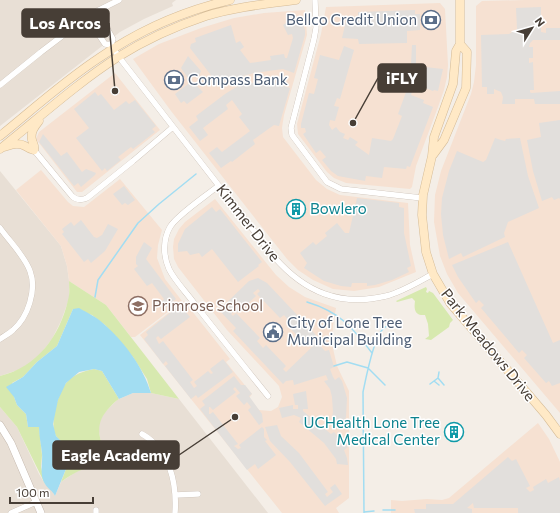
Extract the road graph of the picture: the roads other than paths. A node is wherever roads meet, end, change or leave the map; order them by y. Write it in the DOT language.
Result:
graph roads {
  1 [pos="119,0"];
  2 [pos="230,0"];
  3 [pos="296,0"];
  4 [pos="315,0"];
  5 [pos="460,0"];
  6 [pos="460,44"];
  7 [pos="113,48"];
  8 [pos="456,54"];
  9 [pos="119,57"];
  10 [pos="0,85"];
  11 [pos="447,103"];
  12 [pos="457,107"];
  13 [pos="47,111"];
  14 [pos="173,127"];
  15 [pos="0,136"];
  16 [pos="444,140"];
  17 [pos="0,148"];
  18 [pos="34,150"];
  19 [pos="432,156"];
  20 [pos="218,186"];
  21 [pos="422,198"];
  22 [pos="0,228"];
  23 [pos="433,274"];
  24 [pos="0,339"];
  25 [pos="268,396"];
  26 [pos="0,425"];
  27 [pos="142,434"];
  28 [pos="560,434"];
  29 [pos="198,494"];
  30 [pos="176,495"];
  31 [pos="36,502"];
  32 [pos="11,513"];
  33 [pos="41,513"];
  34 [pos="175,513"];
  1 -- 10 [label="street"];
  2 -- 7 [label="main road"];
  3 -- 9 [label="main road"];
  4 -- 21 [label="street"];
  5 -- 6 [label="main road, Park Meadows Drive"];
  6 -- 8 [label="main road, Park Meadows Drive"];
  6 -- 12 [label="main road, Park Meadows Drive"];
  7 -- 9 [label="street, Kimmer Drive"];
  7 -- 15 [label="main road"];
  8 -- 11 [label="main road, Park Meadows Drive"];
  8 -- 12 [label="main road"];
  9 -- 13 [label="main road"];
  9 -- 14 [label="street, Kimmer Drive"];
  11 -- 16 [label="main road"];
  11 -- 19 [label="main road, Park Meadows Drive"];
  12 -- 16 [label="main road, Park Meadows Drive"];
  13 -- 17 [label="main road"];
  13 -- 18 [label="main road"];
  14 -- 18 [label="street"];
  14 -- 20 [label="street, Kimmer Drive"];
  16 -- 19 [label="main road, Park Meadows Drive"];
  17 -- 18 [label="main road"];
  19 -- 21 [label="main road, Park Meadows Drive"];
  20 -- 23 [label="street, Kimmer Drive"];
  20 -- 25 [label="street"];
  21 -- 23 [label="main road, Park Meadows Drive"];
  22 -- 24 [label="street"];
  23 -- 28 [label="main road, Park Meadows Drive"];
  26 -- 31 [label="street"];
  27 -- 30 [label="street"];
  29 -- 30 [label="street"];
  30 -- 34 [label="street"];
  31 -- 32 [label="street"];
  31 -- 33 [label="street"];
}
